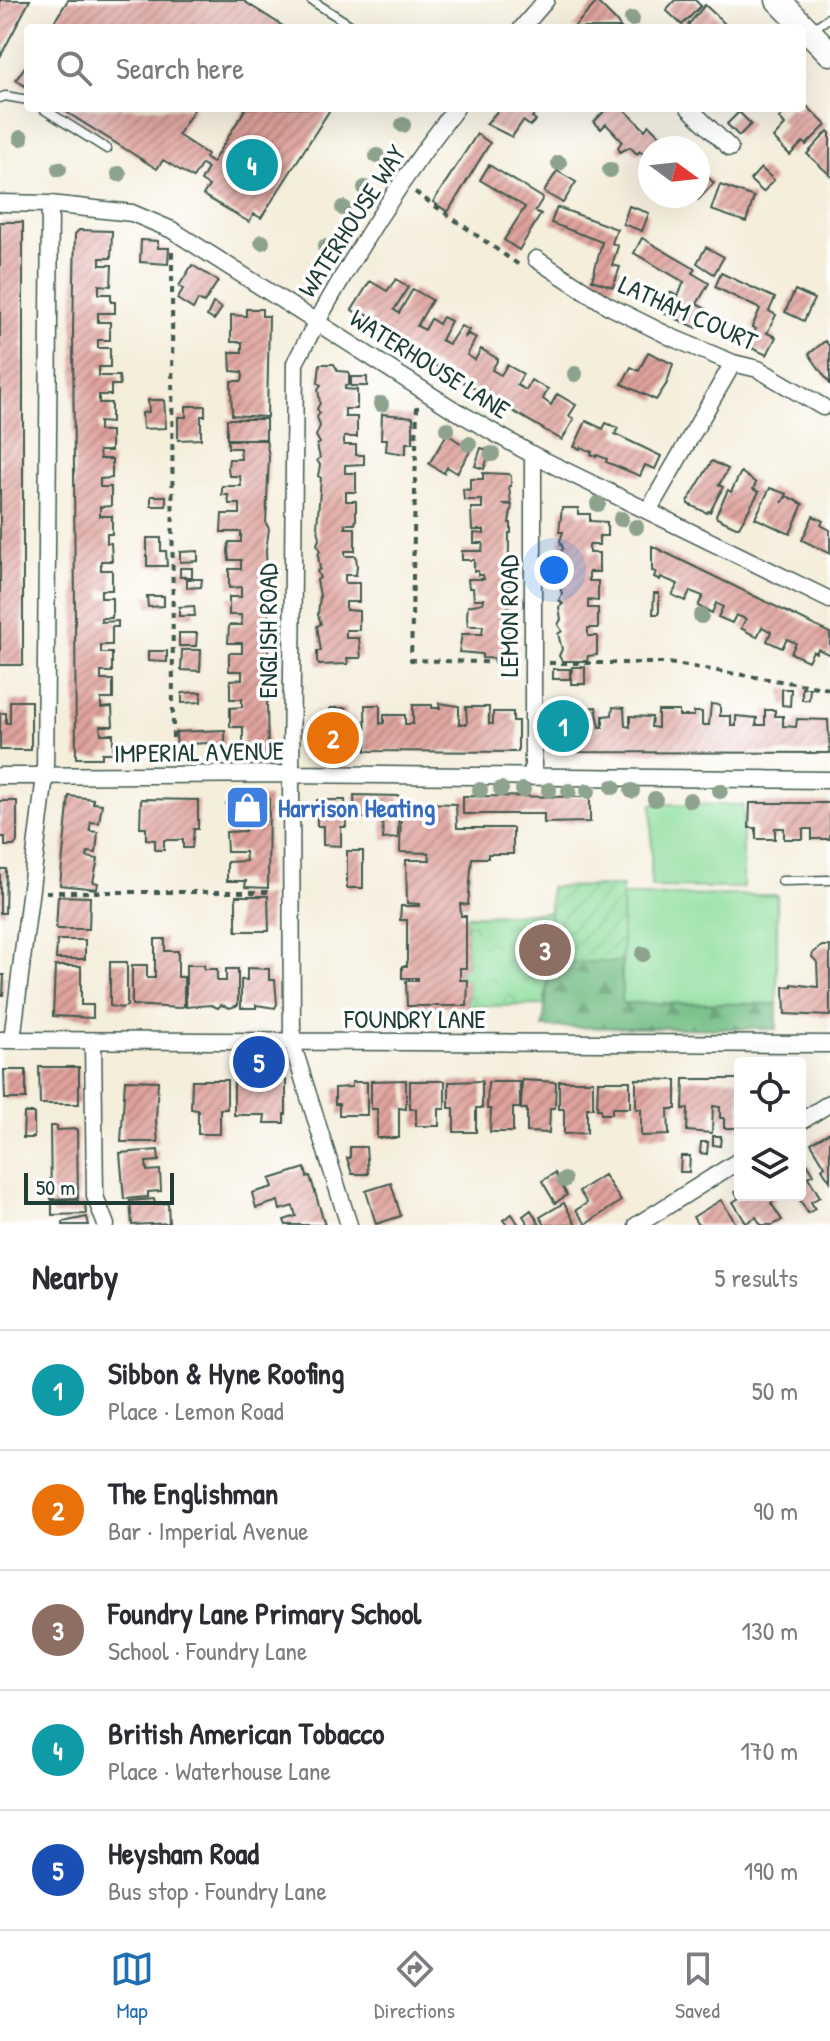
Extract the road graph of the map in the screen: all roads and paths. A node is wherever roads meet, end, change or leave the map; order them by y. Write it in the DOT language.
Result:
graph roads {
  1 [pos="311,0"];
  2 [pos="546,0"];
  3 [pos="830,17"];
  4 [pos="791,19"];
  5 [pos="349,24"];
  6 [pos="525,24"];
  7 [pos="806,32"];
  8 [pos="830,53"];
  9 [pos="0,98"];
  10 [pos="24,99"];
  11 [pos="48,112"];
  12 [pos="453,112"];
  13 [pos="698,112"];
  14 [pos="730,148"];
  15 [pos="107,149"];
  16 [pos="402,184"];
  17 [pos="0,203"];
  18 [pos="50,204"];
  19 [pos="172,230"];
  20 [pos="536,259"];
  21 [pos="316,322"];
  22 [pos="733,363"];
  23 [pos="418,387"];
  24 [pos="823,407"];
  25 [pos="533,455"];
  26 [pos="648,511"];
  27 [pos="830,600"];
  28 [pos="533,663"];
  29 [pos="830,689"];
  30 [pos="291,774"];
  31 [pos="0,776"];
  32 [pos="45,776"];
  33 [pos="173,777"];
  34 [pos="533,777"];
  35 [pos="830,780"];
  36 [pos="830,880"];
  37 [pos="782,881"];
  38 [pos="31,892"];
  39 [pos="292,892"];
  40 [pos="6,1040"];
  41 [pos="93,1041"];
  42 [pos="292,1043"];
  43 [pos="830,1044"];
  44 [pos="830,1103"];
  45 [pos="806,1118"];
  46 [pos="734,1164"];
  47 [pos="106,1225"];
  48 [pos="349,1225"];
  49 [pos="637,1225"];
  1 -- 5 [label="lane"];
  2 -- 6 [label="street"];
  3 -- 4 [label="lane"];
  7 -- 8 [label="street"];
  9 -- 10 [label="lane"];
  11 -- 15 [label="lane"];
  12 -- 16 [label="street, WATERHOUSE WAY"];
  13 -- 14 [label="street"];
  16 -- 20 [label="path"];
  16 -- 21 [label="street, WATERHOUSE WAY"];
  17 -- 18 [label="street, WATERHOUSE LANE"];
  18 -- 19 [label="street, WATERHOUSE LANE"];
  18 -- 32 [label="street"];
  19 -- 21 [label="street, WATERHOUSE LANE"];
  19 -- 33 [label="path"];
  20 -- 22 [label="street, LATHAM COURT"];
  21 -- 23 [label="street, WATERHOUSE LANE"];
  21 -- 30 [label="street, ENGLISH ROAD"];
  22 -- 24 [label="street, LATHAM COURT"];
  22 -- 26 [label="street"];
  23 -- 25 [label="street, WATERHOUSE LANE"];
  23 -- 28 [label="path"];
  25 -- 26 [label="street, WATERHOUSE LANE"];
  25 -- 28 [label="street, LEMON ROAD"];
  26 -- 27 [label="street, WATERHOUSE LANE"];
  28 -- 29 [label="path"];
  28 -- 34 [label="street, LEMON ROAD"];
  30 -- 33 [label="street, IMPERIAL AVENUE"];
  30 -- 34 [label="street, IMPERIAL AVENUE"];
  30 -- 39 [label="street, ENGLISH ROAD"];
  31 -- 32 [label="street, IMPERIAL AVENUE"];
  32 -- 33 [label="street, IMPERIAL AVENUE"];
  32 -- 38 [label="street"];
  34 -- 35 [label="street, IMPERIAL AVENUE"];
  36 -- 37 [label="lane"];
  38 -- 39 [label="path"];
  38 -- 40 [label="street"];
  39 -- 42 [label="street, ENGLISH ROAD"];
  40 -- 41 [label="street, FOUNDRY LANE"];
  41 -- 42 [label="street, FOUNDRY LANE"];
  41 -- 47 [label="street"];
  42 -- 43 [label="street, FOUNDRY LANE"];
  42 -- 48 [label="street, ENGLISH ROAD"];
  44 -- 45 [label="street"];
  46 -- 49 [label="street"];
}
